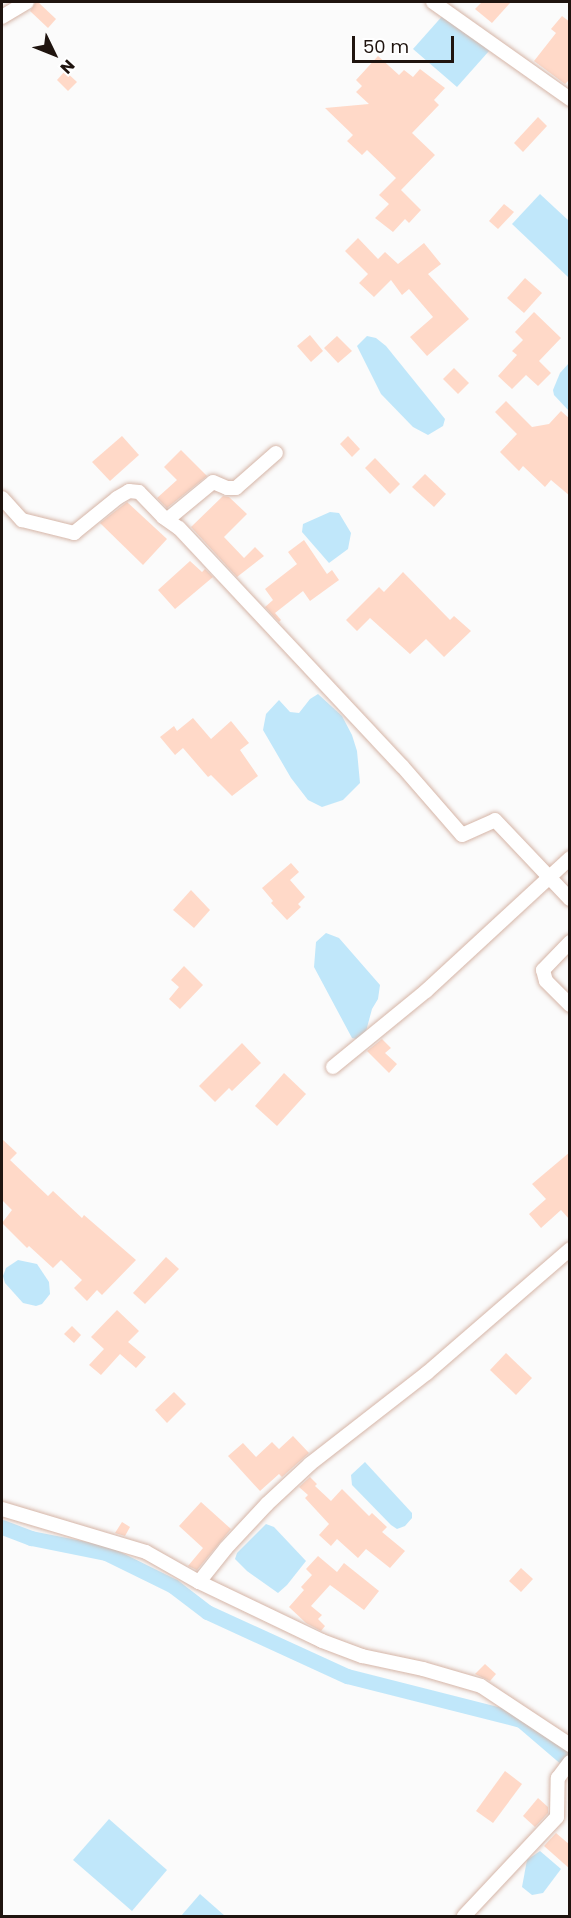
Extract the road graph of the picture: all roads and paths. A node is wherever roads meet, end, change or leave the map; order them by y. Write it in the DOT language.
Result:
graph roads {
  1 [pos="27,2"];
  2 [pos="433,2"];
  3 [pos="2,17"];
  4 [pos="570,99"];
  5 [pos="276,453"];
  6 [pos="2,498"];
  7 [pos="168,519"];
  8 [pos="570,858"];
  9 [pos="550,878"];
  10 [pos="570,899"];
  11 [pos="570,942"];
  12 [pos="570,1005"];
  13 [pos="333,1067"];
  14 [pos="570,1249"];
  15 [pos="2,1509"];
  16 [pos="199,1582"];
  17 [pos="570,1745"];
  18 [pos="570,1762"];
  19 [pos="464,1917"];
  1 -- 3 [label="street"];
  2 -- 4 [label="street"];
  5 -- 7 [label="street"];
  6 -- 7 [label="street"];
  7 -- 9 [label="street"];
  8 -- 9 [label="street"];
  9 -- 10 [label="street"];
  9 -- 13 [label="street"];
  11 -- 12 [label="street"];
  14 -- 16 [label="street"];
  15 -- 16 [label="street"];
  16 -- 17 [label="street"];
  18 -- 19 [label="street"];
}
